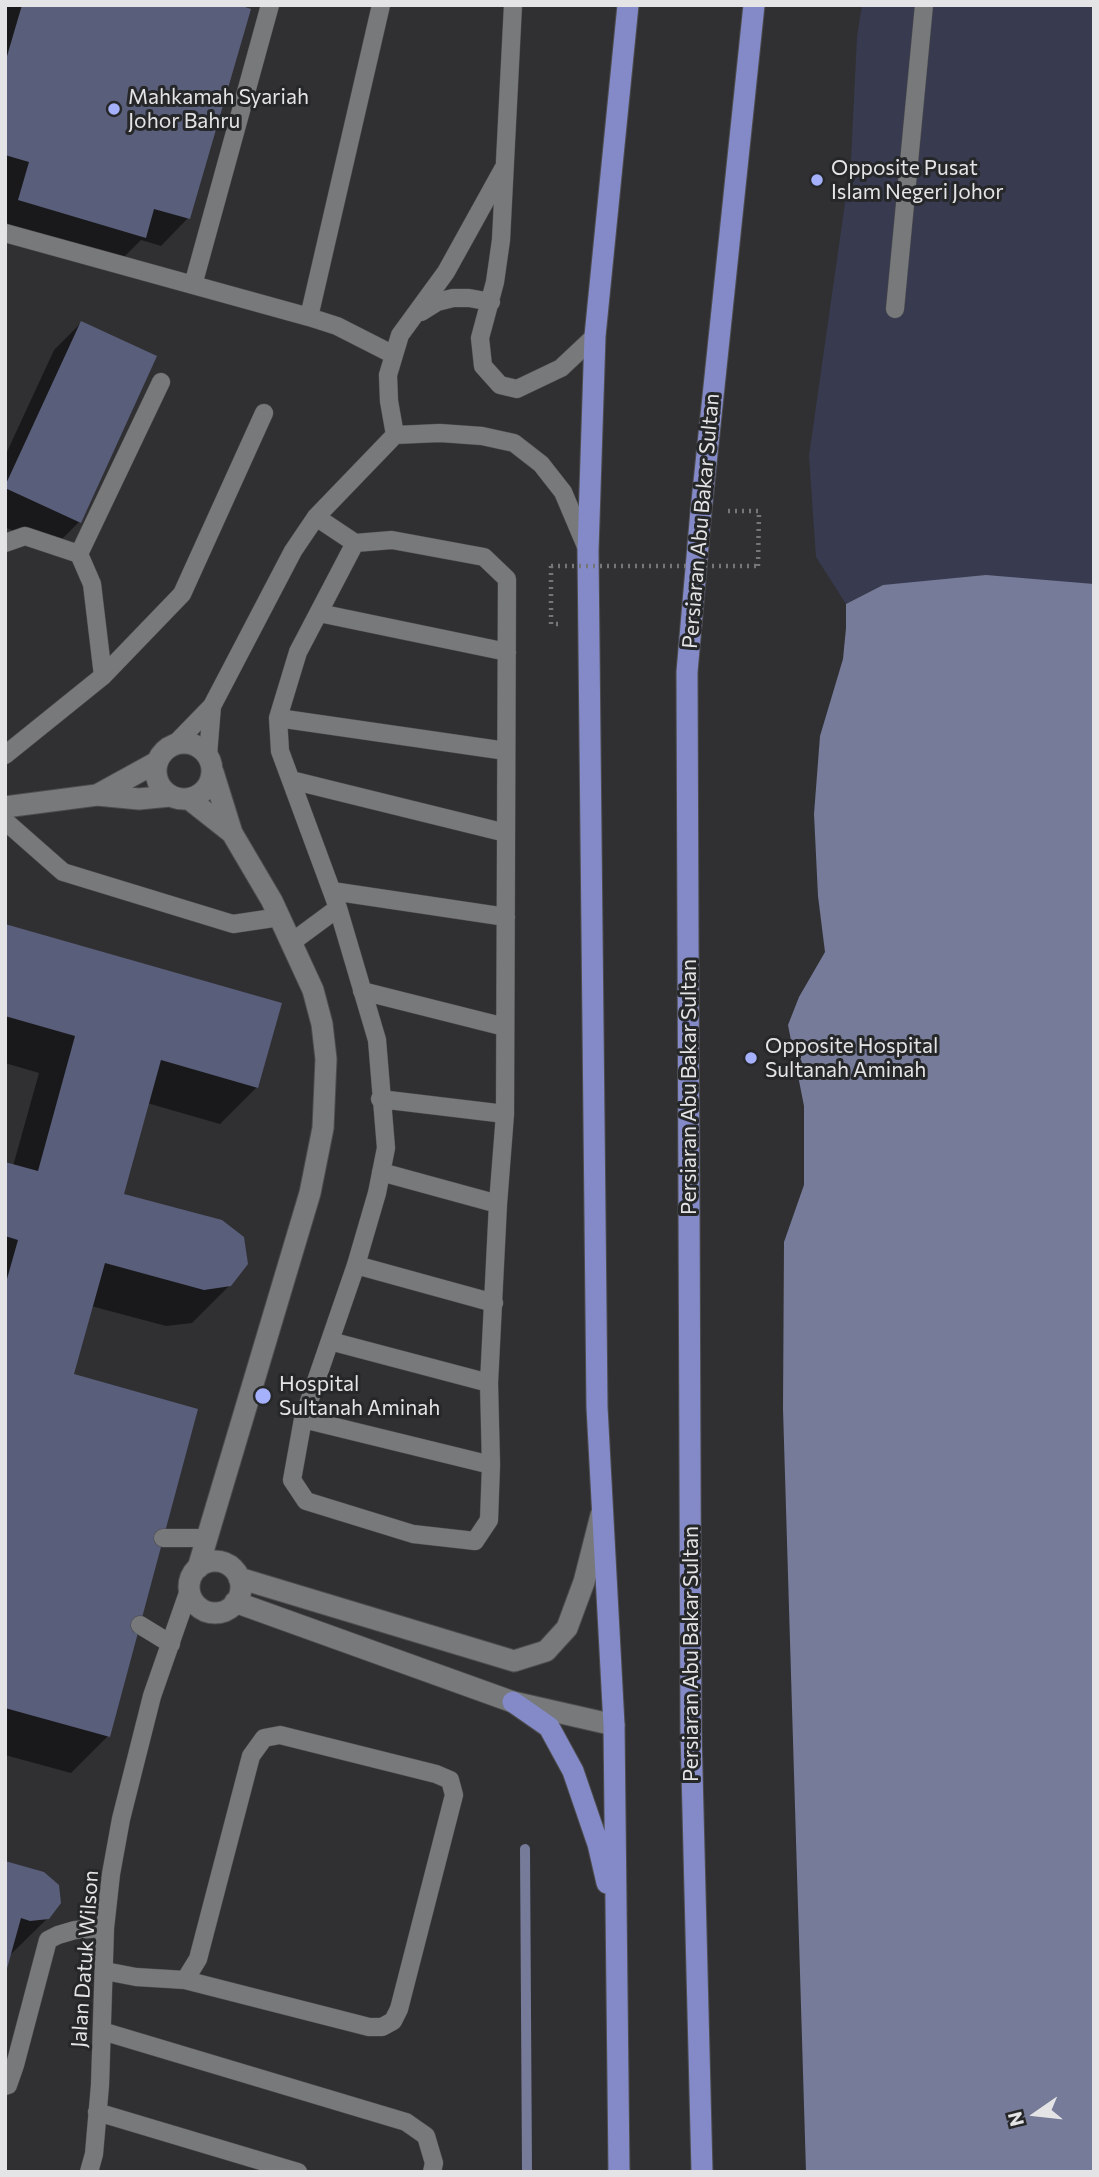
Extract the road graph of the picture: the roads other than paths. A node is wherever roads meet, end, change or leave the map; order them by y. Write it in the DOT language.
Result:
graph roads {
  1 [pos="270,5"];
  2 [pos="382,5"];
  3 [pos="513,5"];
  4 [pos="628,5"];
  5 [pos="754,5"];
  6 [pos="924,5"];
  7 [pos="506,162"];
  8 [pos="5,233"];
  9 [pos="193,285"];
  10 [pos="491,302"];
  11 [pos="895,309"];
  12 [pos="415,316"];
  13 [pos="309,317"];
  14 [pos="595,336"];
  15 [pos="394,355"];
  16 [pos="161,382"];
  17 [pos="264,413"];
  18 [pos="395,435"];
  19 [pos="316,517"];
  20 [pos="5,543"];
  21 [pos="355,543"];
  22 [pos="587,551"];
  23 [pos="79,554"];
  24 [pos="319,613"];
  25 [pos="507,652"];
  26 [pos="103,676"];
  27 [pos="212,706"];
  28 [pos="278,718"];
  29 [pos="175,744"];
  30 [pos="506,751"];
  31 [pos="5,755"];
  32 [pos="157,762"];
  33 [pos="210,763"];
  34 [pos="291,780"];
  35 [pos="97,795"];
  36 [pos="179,797"];
  37 [pos="5,807"];
  38 [pos="5,821"];
  39 [pos="232,833"];
  40 [pos="506,833"];
  41 [pos="332,891"];
  42 [pos="338,908"];
  43 [pos="280,917"];
  44 [pos="506,917"];
  45 [pos="292,942"];
  46 [pos="362,991"];
  47 [pos="505,1027"];
  48 [pos="380,1099"];
  49 [pos="505,1114"];
  50 [pos="381,1172"];
  51 [pos="498,1204"];
  52 [pos="356,1265"];
  53 [pos="494,1303"];
  54 [pos="330,1341"];
  55 [pos="489,1383"];
  56 [pos="303,1419"];
  57 [pos="491,1465"];
  58 [pos="602,1510"];
  59 [pos="163,1538"];
  60 [pos="207,1538"];
  61 [pos="198,1567"];
  62 [pos="239,1578"];
  63 [pos="189,1590"];
  64 [pos="235,1602"];
  65 [pos="140,1625"];
  66 [pos="171,1643"];
  67 [pos="513,1702"];
  68 [pos="614,1726"];
  69 [pos="616,1923"];
  70 [pos="105,1928"];
  71 [pos="105,1971"];
  72 [pos="185,1980"];
  73 [pos="103,2031"];
  74 [pos="5,2086"];
  75 [pos="97,2112"];
  76 [pos="257,2166"];
  77 [pos="89,2172"];
  78 [pos="298,2172"];
  79 [pos="432,2172"];
  80 [pos="619,2172"];
  81 [pos="702,2172"];
  1 -- 9 [label="lane"];
  2 -- 13 [label="lane"];
  3 -- 7 [label="lane"];
  4 -- 14 [label="main road"];
  5 -- 81 [label="main road, Persiaran Abu Bakar Sultan"];
  6 -- 11 [label="lane"];
  7 -- 10 [label="lane"];
  7 -- 12 [label="lane"];
  8 -- 9 [label="lane"];
  9 -- 13 [label="lane"];
  10 -- 12 [label="lane"];
  10 -- 14 [label="lane"];
  12 -- 15 [label="lane"];
  13 -- 15 [label="lane"];
  14 -- 22 [label="main road"];
  15 -- 18 [label="lane"];
  16 -- 23 [label="lane"];
  17 -- 26 [label="lane"];
  18 -- 19 [label="lane"];
  18 -- 22 [label="lane"];
  19 -- 21 [label="lane"];
  19 -- 27 [label="lane"];
  20 -- 23 [label="lane"];
  21 -- 24 [label="lane"];
  21 -- 25 [label="lane"];
  22 -- 58 [label="main road"];
  23 -- 26 [label="lane"];
  24 -- 25 [label="lane"];
  24 -- 28 [label="lane"];
  25 -- 30 [label="lane"];
  26 -- 31 [label="lane"];
  27 -- 29 [label="lane"];
  27 -- 33 [label="lane"];
  28 -- 30 [label="lane"];
  28 -- 34 [label="lane"];
  29 -- 32 [label="street"];
  29 -- 33 [label="street"];
  30 -- 40 [label="lane"];
  32 -- 35 [label="street"];
  32 -- 36 [label="street"];
  33 -- 36 [label="street"];
  33 -- 39 [label="street"];
  34 -- 40 [label="lane"];
  34 -- 41 [label="lane"];
  35 -- 36 [label="street"];
  35 -- 37 [label="street"];
  36 -- 39 [label="street"];
  38 -- 43 [label="lane"];
  39 -- 43 [label="street"];
  40 -- 44 [label="lane"];
  41 -- 42 [label="lane"];
  41 -- 44 [label="lane"];
  42 -- 45 [label="lane"];
  42 -- 46 [label="lane"];
  43 -- 45 [label="street"];
  44 -- 47 [label="lane"];
  45 -- 60 [label="street"];
  46 -- 47 [label="lane"];
  46 -- 48 [label="lane"];
  47 -- 49 [label="lane"];
  48 -- 49 [label="lane"];
  48 -- 50 [label="lane"];
  49 -- 51 [label="lane"];
  50 -- 51 [label="lane"];
  50 -- 52 [label="lane"];
  51 -- 53 [label="lane"];
  52 -- 53 [label="lane"];
  52 -- 54 [label="lane"];
  53 -- 55 [label="lane"];
  54 -- 55 [label="lane"];
  54 -- 56 [label="lane"];
  55 -- 57 [label="lane"];
  56 -- 57 [label="lane"];
  56 -- 57 [label="lane"];
  58 -- 62 [label="street"];
  58 -- 68 [label="main road"];
  59 -- 60 [label="lane"];
  60 -- 61 [label="street"];
  61 -- 62 [label="street"];
  61 -- 63 [label="street"];
  62 -- 64 [label="street"];
  63 -- 64 [label="street"];
  63 -- 66 [label="lane, Jalan Datuk Wilson"];
  64 -- 67 [label="street"];
  65 -- 66 [label="lane"];
  66 -- 70 [label="lane, Jalan Datuk Wilson"];
  67 -- 68 [label="street"];
  67 -- 69 [label="main road"];
  68 -- 69 [label="main road"];
  69 -- 80 [label="main road"];
  70 -- 71 [label="lane, Jalan Datuk Wilson"];
  70 -- 74 [label="lane"];
  71 -- 72 [label="lane"];
  71 -- 73 [label="lane, Jalan Datuk Wilson"];
  72 -- 72 [label="lane"];
  73 -- 75 [label="lane, Jalan Datuk Wilson"];
  73 -- 79 [label="lane"];
  75 -- 76 [label="lane"];
  75 -- 77 [label="lane, Jalan Datuk Wilson"];
  76 -- 78 [label="lane"];
}
